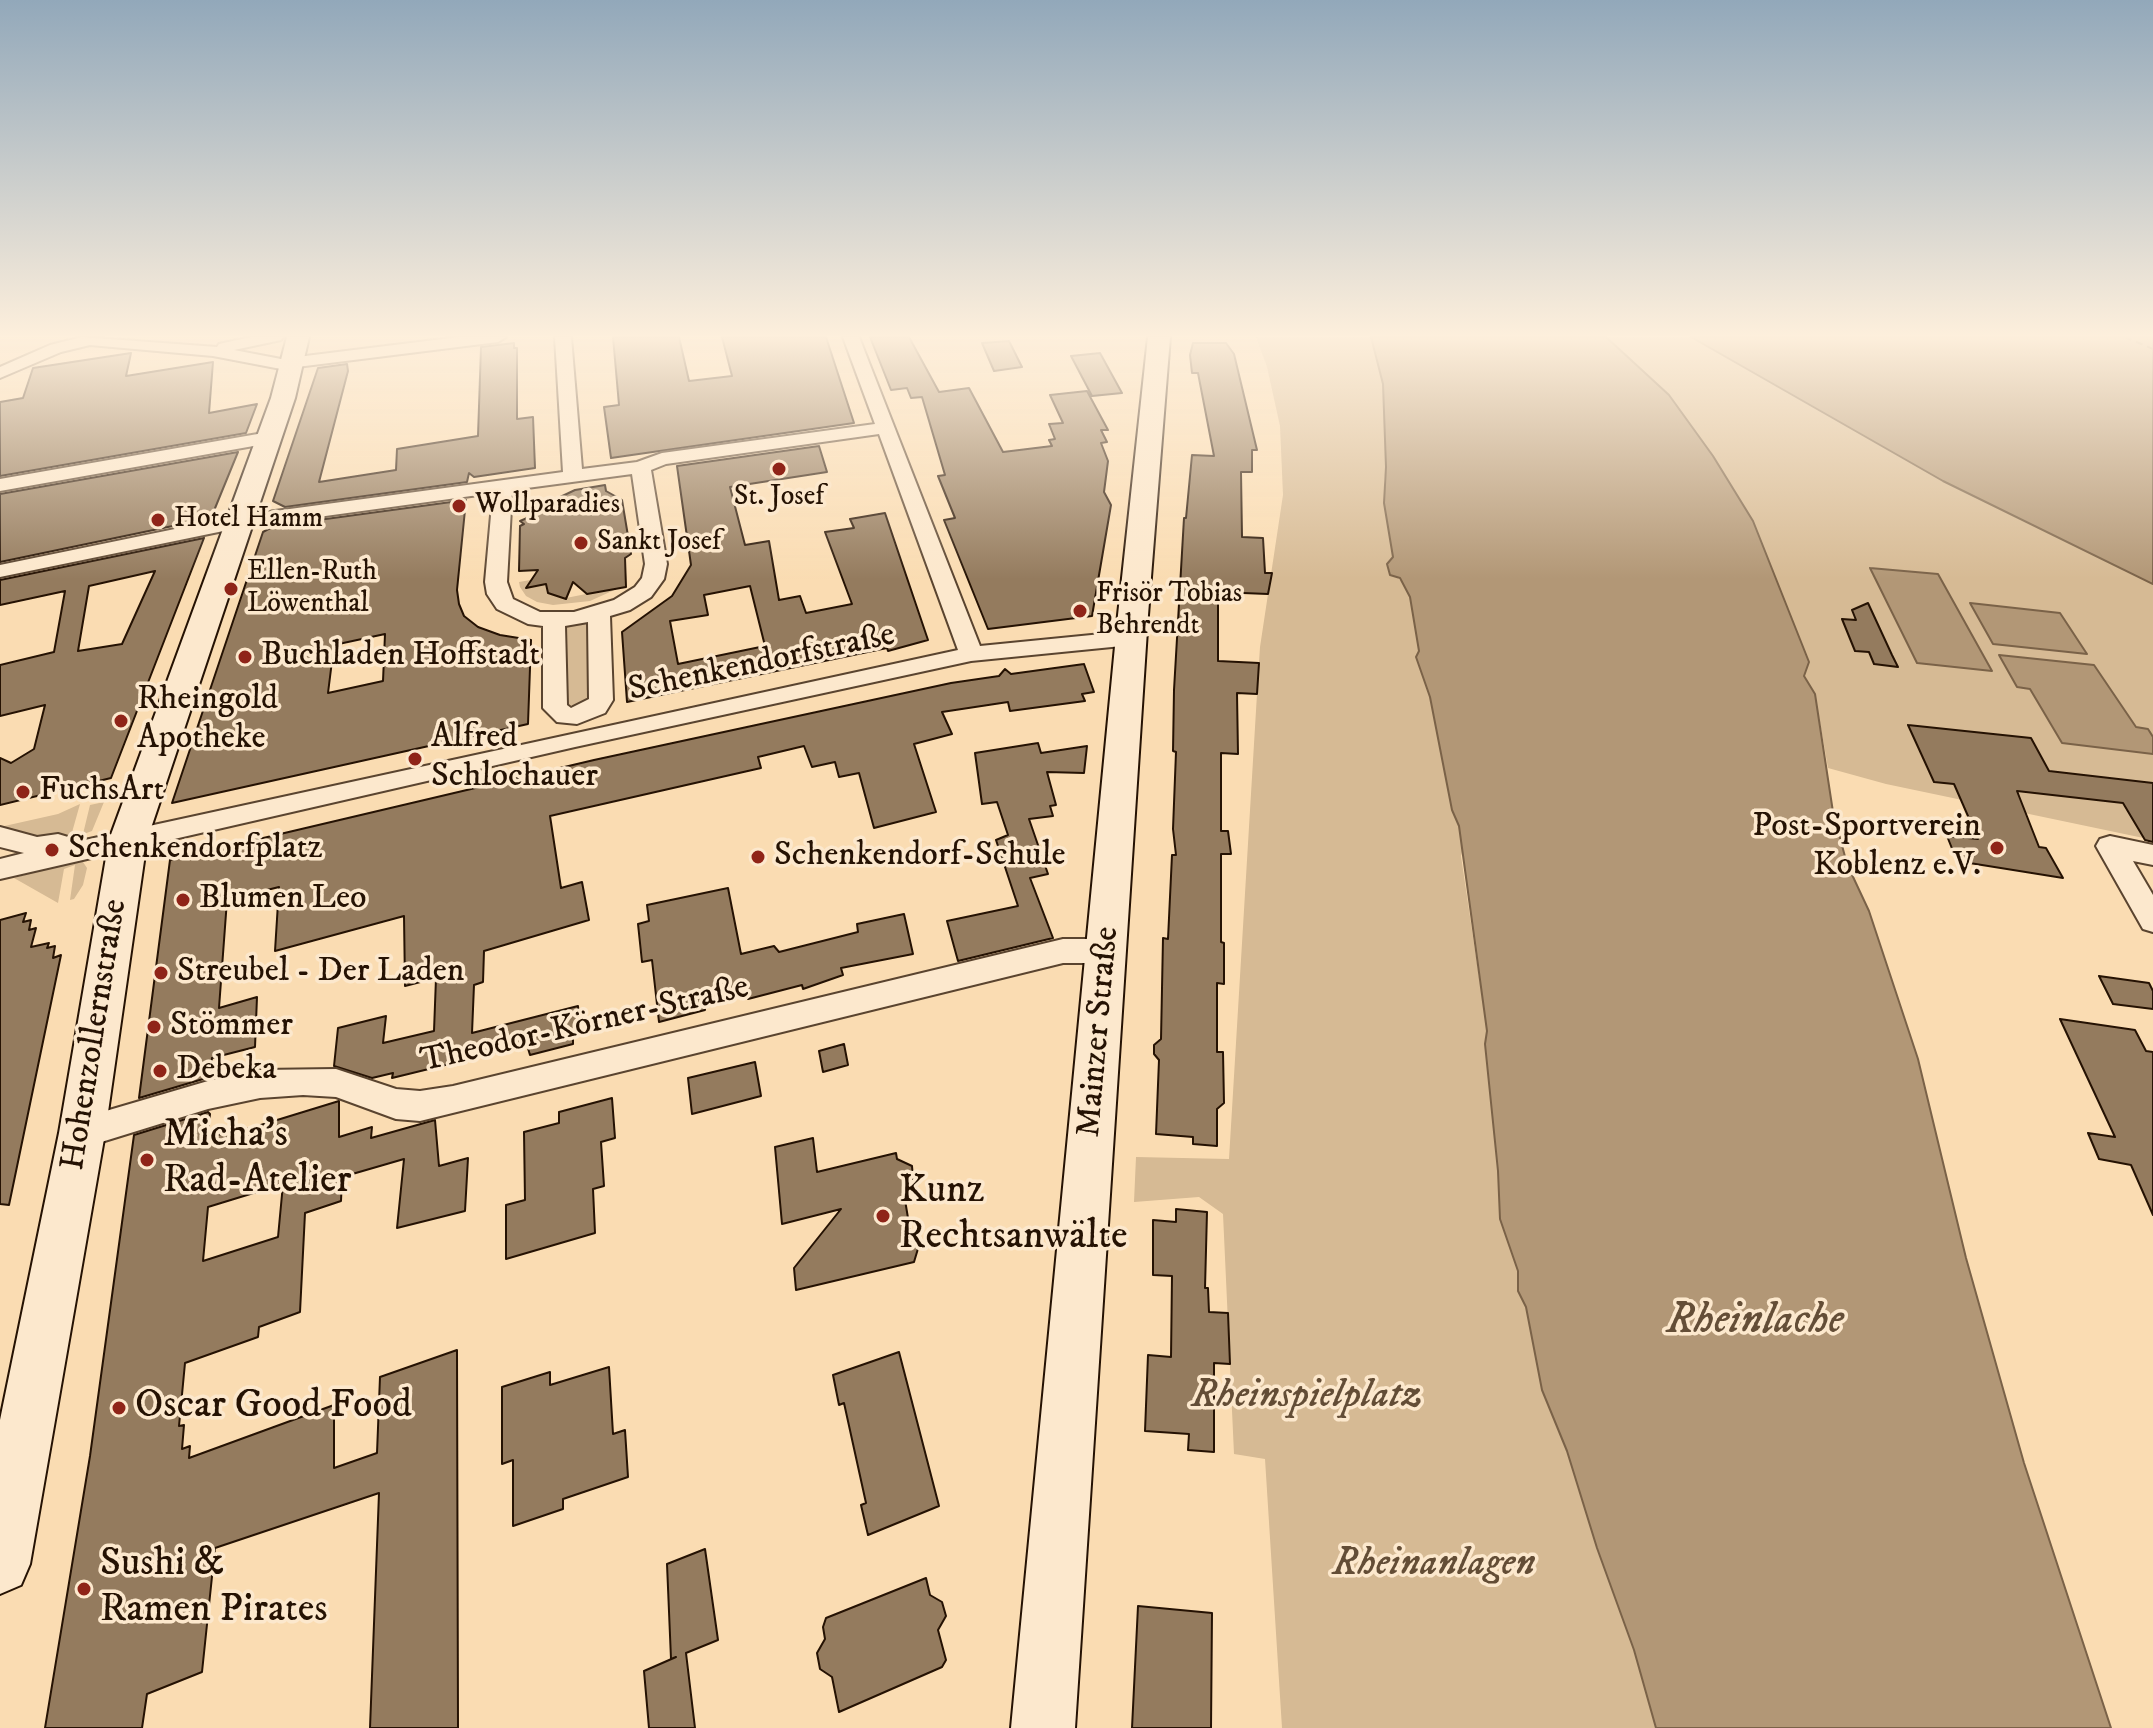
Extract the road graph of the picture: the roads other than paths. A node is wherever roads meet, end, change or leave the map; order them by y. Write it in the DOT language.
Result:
graph roads {
  1 [pos="276,418"];
  2 [pos="569,418"];
  3 [pos="882,418"];
  4 [pos="1152,418"];
  5 [pos="886,428"];
  6 [pos="269,438"];
  7 [pos="641,467"];
  8 [pos="573,476"];
  9 [pos="0,485"];
  10 [pos="503,486"];
  11 [pos="238,522"];
  12 [pos="0,571"];
  13 [pos="599,614"];
  14 [pos="554,621"];
  15 [pos="1132,638"];
  16 [pos="971,654"];
  17 [pos="0,837"];
  18 [pos="119,842"];
  19 [pos="0,848"];
  20 [pos="60,853"];
  21 [pos="2153,855"];
  22 [pos="0,869"];
  23 [pos="0,881"];
  24 [pos="2153,921"];
  25 [pos="1107,951"];
  26 [pos="82,1133"];
  27 [pos="0,1564"];
  28 [pos="1043,1728"];
  1 -- 6 [label="street, Hohenzollernstraße"];
  2 -- 8 [label="street"];
  3 -- 5 [label="street"];
  4 -- 15 [label="street, Mainzer Straße"];
  5 -- 7 [label="street"];
  5 -- 16 [label="street"];
  6 -- 9 [label="street"];
  6 -- 11 [label="street, Hohenzollernstraße"];
  7 -- 8 [label="street"];
  7 -- 13 [label="street"];
  8 -- 10 [label="street"];
  10 -- 11 [label="street"];
  10 -- 14 [label="street"];
  11 -- 12 [label="street"];
  11 -- 18 [label="street, Hohenzollernstraße"];
  13 -- 14 [label="street"];
  13 -- 14 [label="street"];
  15 -- 16 [label="street, Schenkendorfstraße"];
  15 -- 25 [label="street, Mainzer Straße"];
  16 -- 18 [label="street, Schenkendorfstraße"];
  17 -- 23 [label="street"];
  18 -- 20 [label="street"];
  18 -- 26 [label="street, Hohenzollernstraße"];
  19 -- 20 [label="street"];
  20 -- 22 [label="street"];
  21 -- 24 [label="street"];
  25 -- 26 [label="street, Theodor-Körner-Straße"];
  25 -- 28 [label="street, Mainzer Straße"];
  26 -- 27 [label="street, Hohenzollernstraße"];
}
